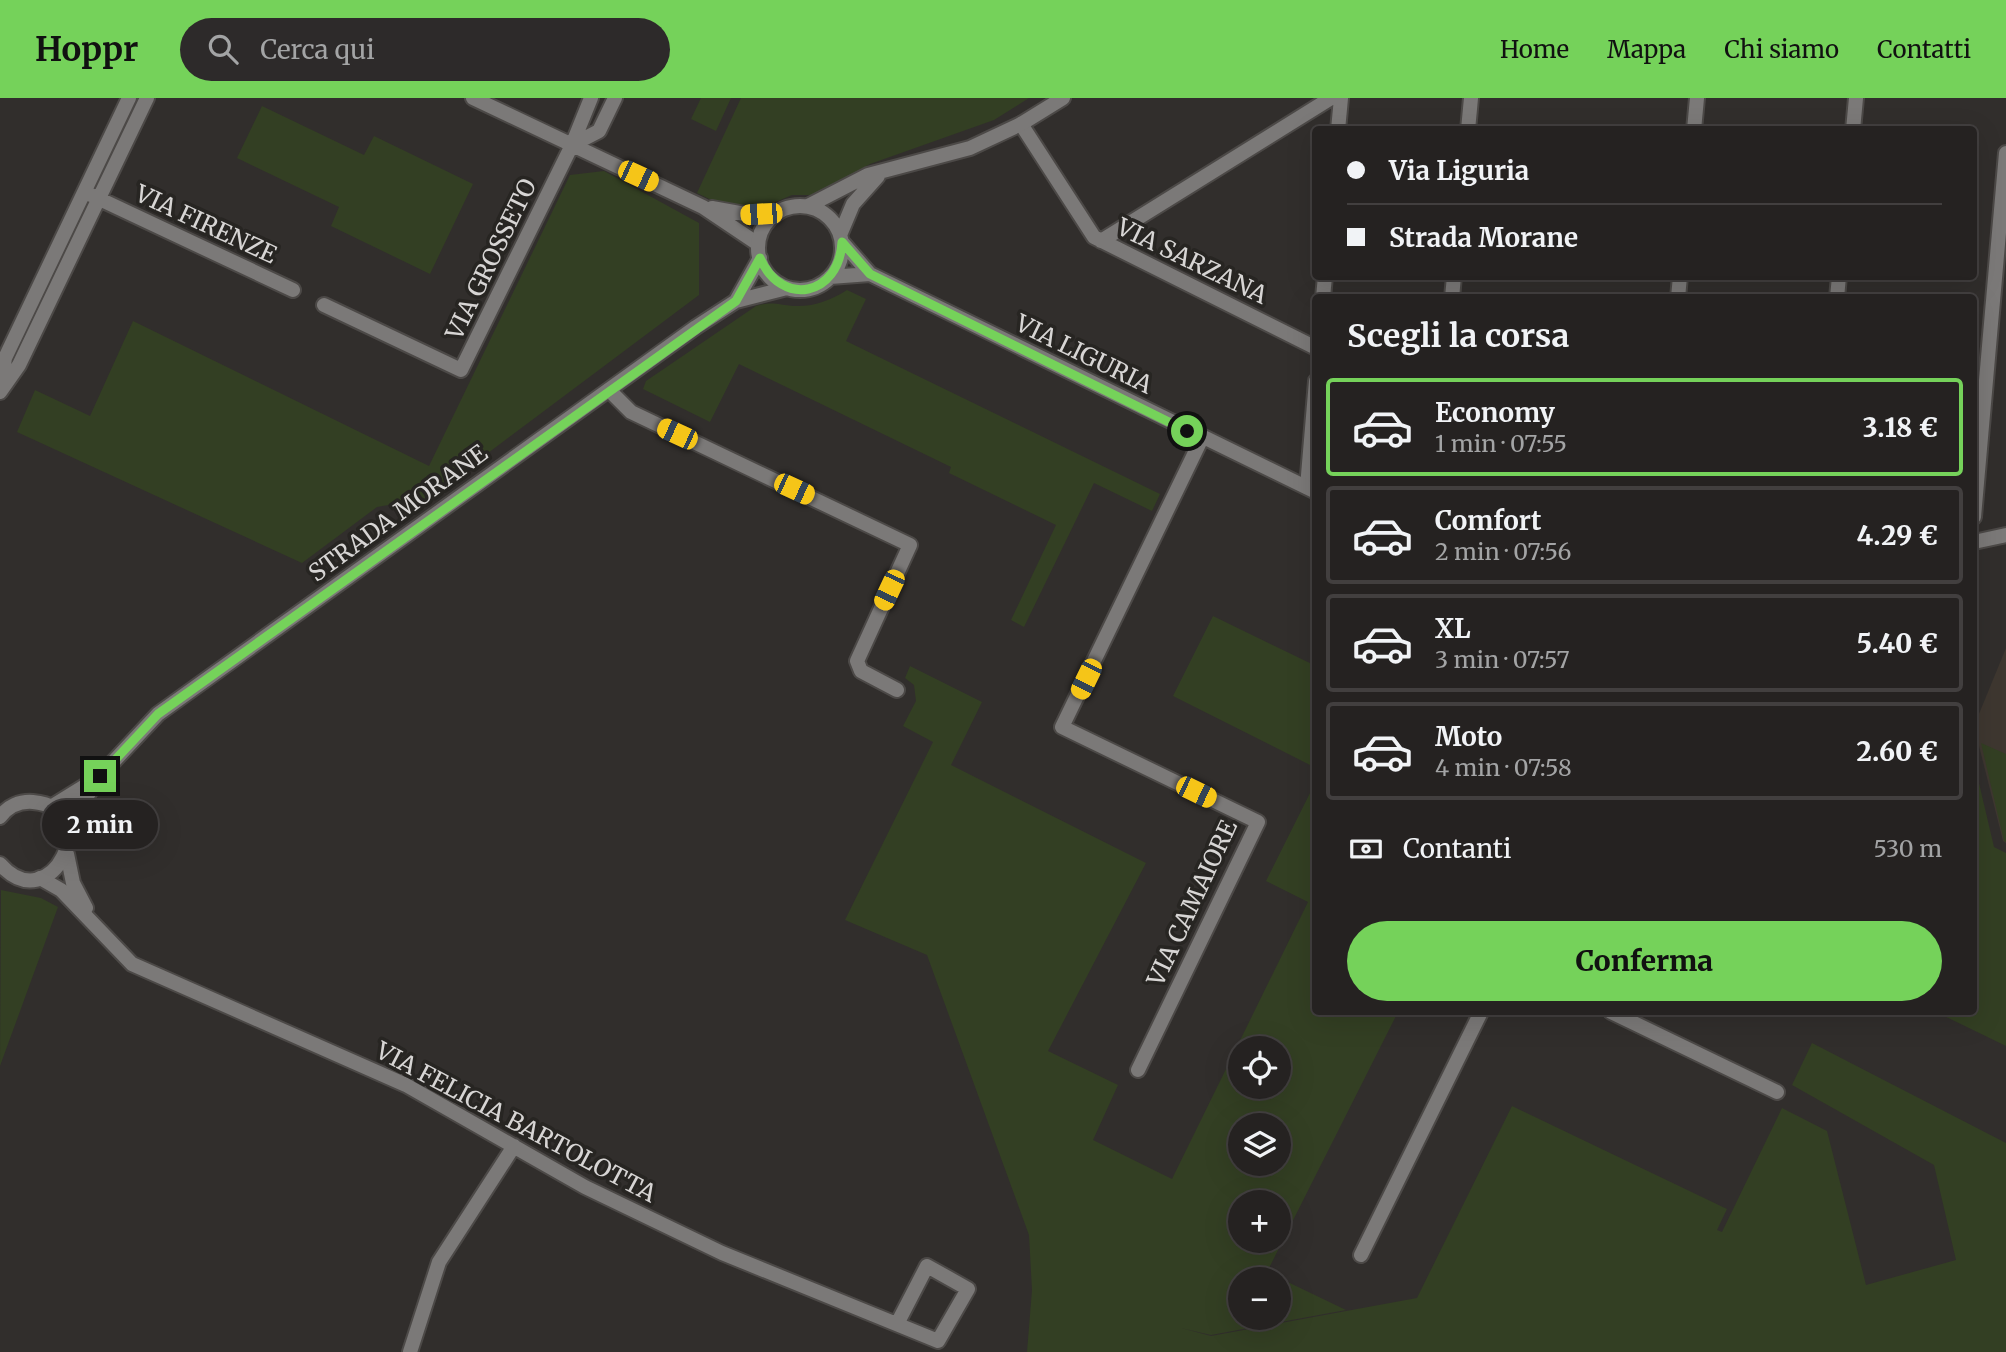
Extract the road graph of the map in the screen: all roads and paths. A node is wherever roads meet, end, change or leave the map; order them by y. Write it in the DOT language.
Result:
graph roads {
  1 [pos="129,98"];
  2 [pos="147,98"];
  3 [pos="473,98"];
  4 [pos="591,98"];
  5 [pos="615,98"];
  6 [pos="1063,98"];
  7 [pos="1331,98"];
  8 [pos="1341,98"];
  9 [pos="1471,98"];
  10 [pos="1697,98"];
  11 [pos="1856,98"];
  12 [pos="1021,124"];
  13 [pos="1338,126"];
  14 [pos="1468,126"];
  15 [pos="1694,126"];
  16 [pos="1853,126"];
  17 [pos="572,145"];
  18 [pos="2006,153"];
  19 [pos="884,171"];
  20 [pos="84,191"];
  21 [pos="99,198"];
  22 [pos="807,206"];
  23 [pos="703,207"];
  24 [pos="777,213"];
  25 [pos="841,239"];
  26 [pos="1101,241"];
  27 [pos="759,251"];
  28 [pos="870,274"];
  29 [pos="830,277"];
  30 [pos="787,288"];
  31 [pos="293,290"];
  32 [pos="736,301"];
  33 [pos="324,305"];
  34 [pos="1312,346"];
  35 [pos="609,390"];
  36 [pos="0,392"];
  37 [pos="1202,438"];
  38 [pos="1312,468"];
  39 [pos="1977,483"];
  40 [pos="1311,490"];
  41 [pos="2006,535"];
  42 [pos="1977,541"];
  43 [pos="897,690"];
  44 [pos="100,776"];
  45 [pos="51,807"];
  46 [pos="0,817"];
  47 [pos="67,827"];
  48 [pos="67,854"];
  49 [pos="2,869"];
  50 [pos="40,878"];
  51 [pos="91,919"];
  52 [pos="1480,1015"];
  53 [pos="1617,1015"];
  54 [pos="1138,1070"];
  55 [pos="1777,1092"];
  56 [pos="514,1146"];
  57 [pos="1361,1255"];
  58 [pos="897,1324"];
  59 [pos="410,1352"];
  1 -- 20 [label="street, VIA FIRENZE"];
  2 -- 21 [label="street, VIA FIRENZE"];
  3 -- 17 [label="street"];
  4 -- 17 [label="street"];
  5 -- 17 [label="street"];
  6 -- 12 [label="street"];
  7 -- 26 [label="street"];
  8 -- 13 [label="street"];
  9 -- 14 [label="street"];
  10 -- 15 [label="street"];
  11 -- 16 [label="street"];
  12 -- 19 [label="street"];
  12 -- 26 [label="street, VIA SARZANA"];
  17 -- 23 [label="street"];
  17 -- 33 [label="street, VIA GROSSETO"];
  18 -- 39 [label="street"];
  19 -- 22 [label="street"];
  19 -- 25 [label="street"];
  20 -- 21 [label="street, VIA FIRENZE"];
  20 -- 36 [label="street, VIA FIRENZE"];
  21 -- 31 [label="street, VIA FIRENZE"];
  21 -- 36 [label="street, VIA FIRENZE"];
  22 -- 24 [label="street"];
  22 -- 25 [label="street"];
  23 -- 24 [label="street"];
  23 -- 27 [label="street"];
  24 -- 27 [label="street"];
  25 -- 28 [label="street, VIA LIGURIA"];
  25 -- 29 [label="street"];
  26 -- 34 [label="street, VIA SARZANA"];
  27 -- 30 [label="street"];
  27 -- 32 [label="street, STRADA MORANE"];
  28 -- 29 [label="street"];
  28 -- 37 [label="street, VIA LIGURIA"];
  29 -- 30 [label="street"];
  30 -- 32 [label="street, STRADA MORANE"];
  32 -- 35 [label="street, STRADA MORANE"];
  35 -- 43 [label="street"];
  35 -- 44 [label="street, STRADA MORANE"];
  37 -- 40 [label="street, VIA LIGURIA"];
  37 -- 54 [label="street, VIA CAMAIORE"];
  38 -- 40 [label="street"];
  41 -- 42 [label="street"];
  44 -- 45 [label="street, STRADA MORANE"];
  44 -- 47 [label="street, STRADA MORANE"];
  45 -- 46 [label="street"];
  45 -- 47 [label="street"];
  47 -- 48 [label="street, VIA FELICIA BARTOLOTTA"];
  48 -- 50 [label="street"];
  48 -- 51 [label="street, VIA FELICIA BARTOLOTTA"];
  49 -- 50 [label="street"];
  50 -- 51 [label="street, VIA FELICIA BARTOLOTTA"];
  51 -- 56 [label="street, VIA FELICIA BARTOLOTTA"];
  52 -- 57 [label="street"];
  53 -- 55 [label="street"];
  56 -- 58 [label="street, VIA FELICIA BARTOLOTTA"];
  56 -- 59 [label="street"];
  58 -- 58 [label="street, VIA FELICIA BARTOLOTTA"];
}
